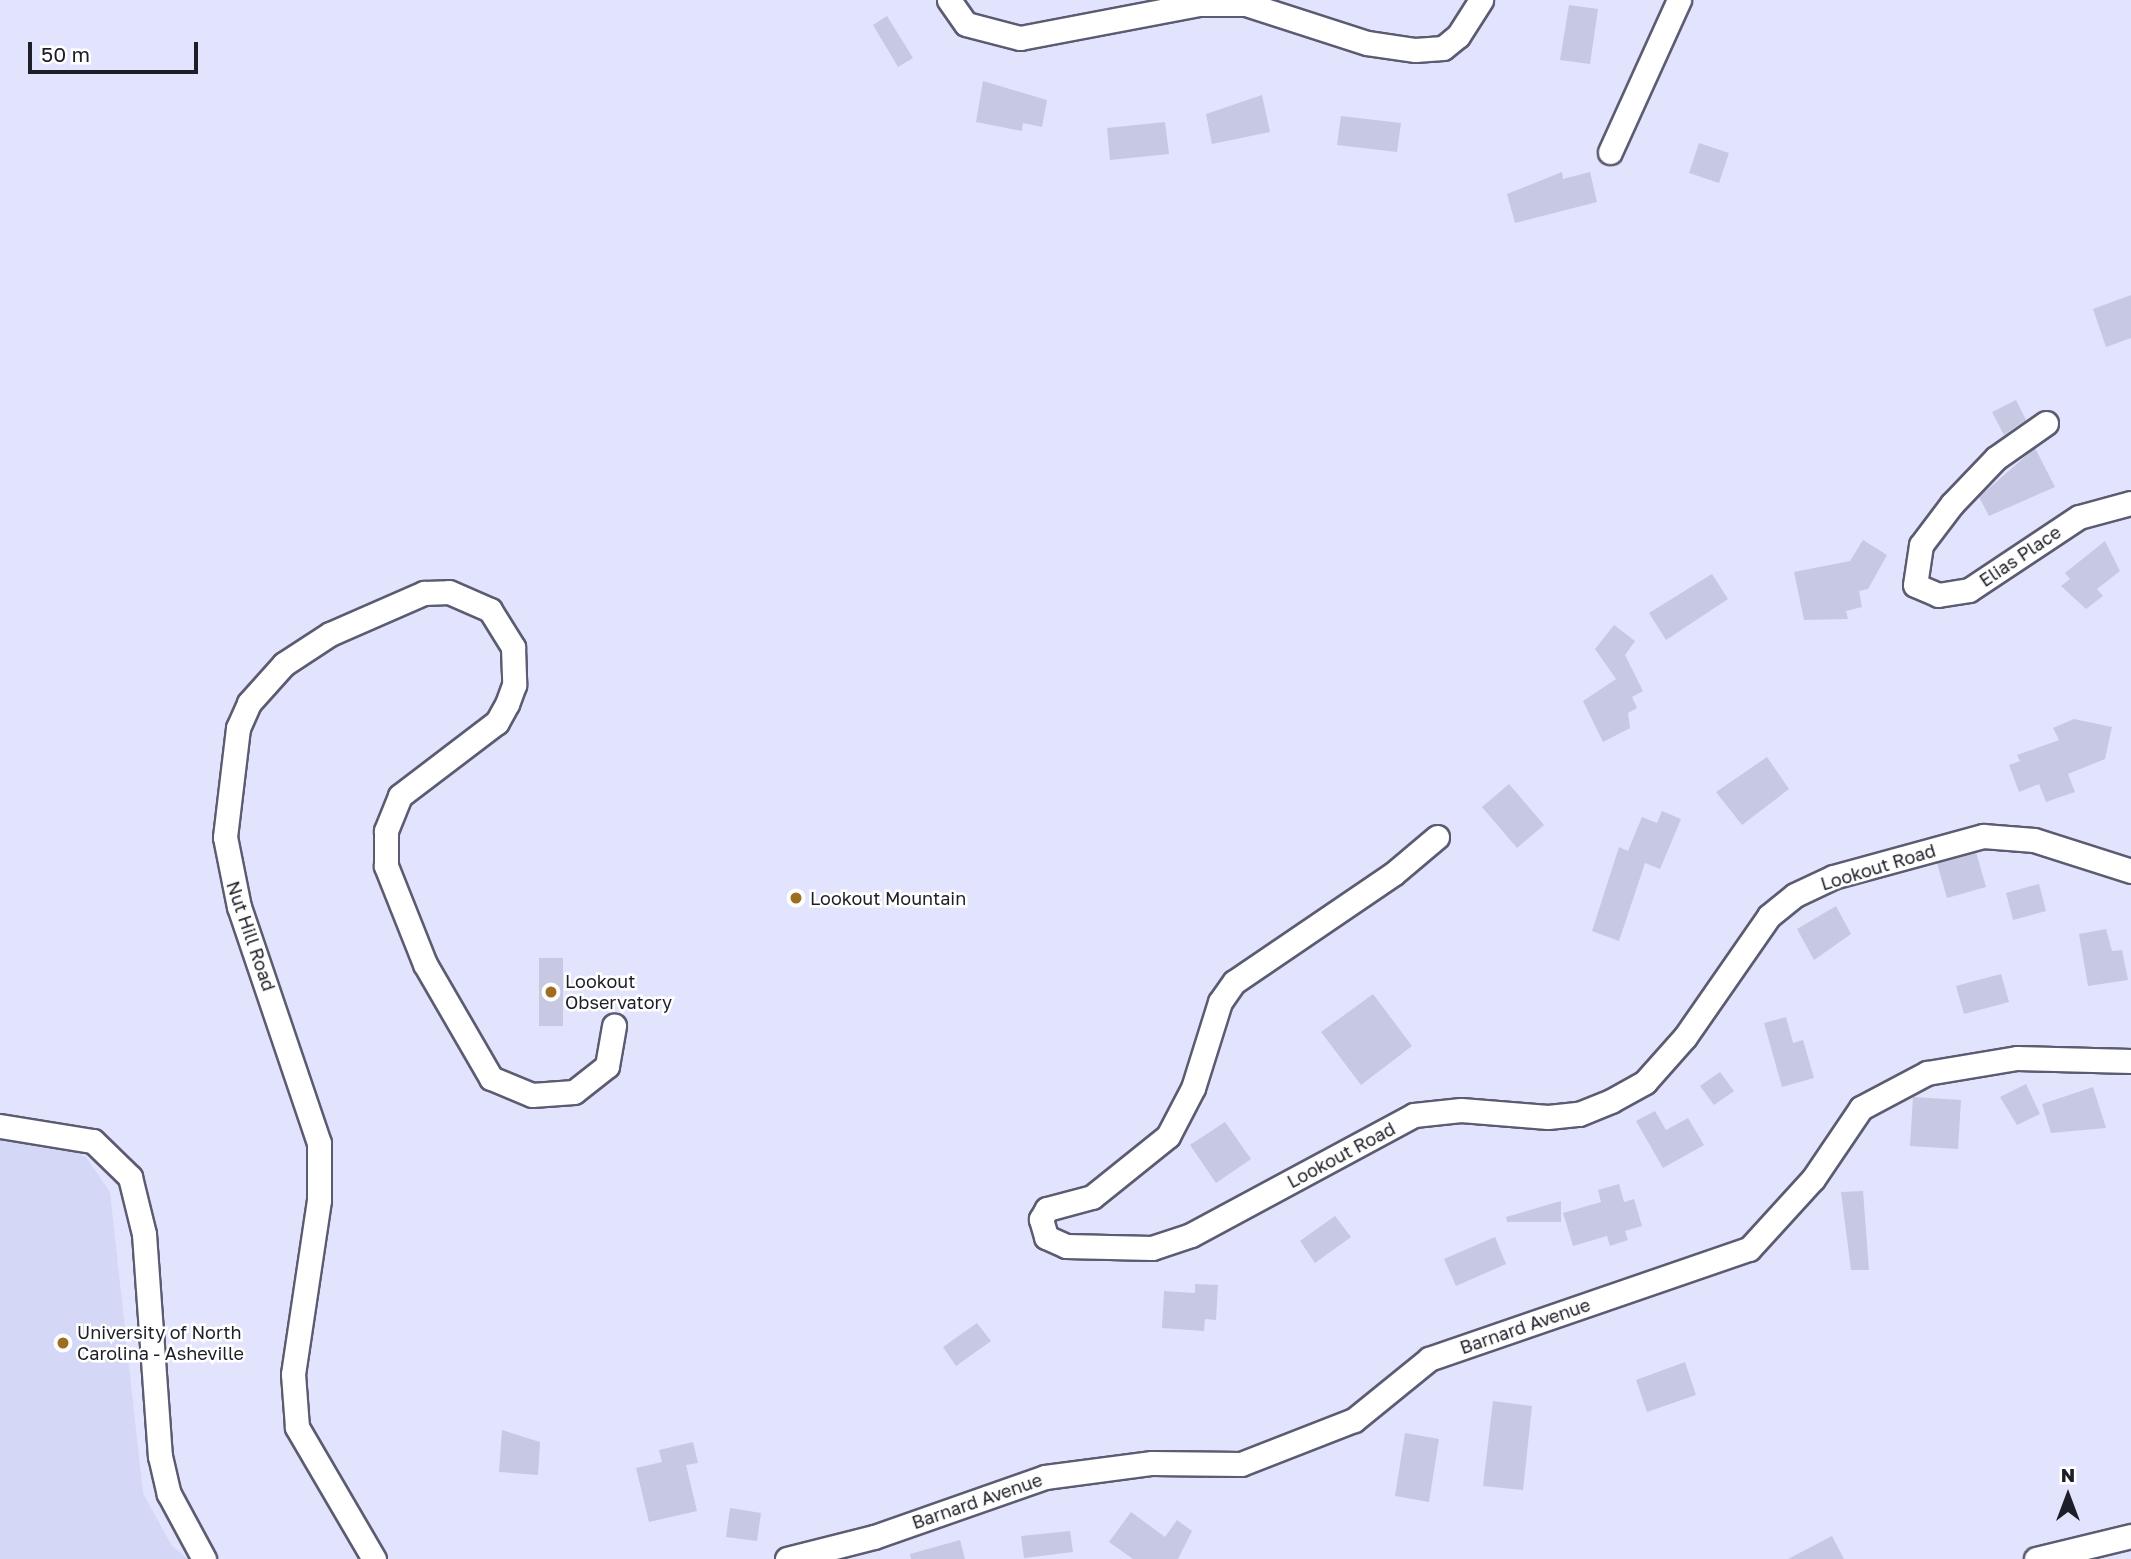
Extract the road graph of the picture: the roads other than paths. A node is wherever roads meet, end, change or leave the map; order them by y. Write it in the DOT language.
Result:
graph roads {
  1 [pos="949,0"];
  2 [pos="1481,0"];
  3 [pos="1679,0"];
  4 [pos="1610,152"];
  5 [pos="2046,423"];
  6 [pos="2131,503"];
  7 [pos="1437,836"];
  8 [pos="2131,871"];
  9 [pos="614,1027"];
  10 [pos="2131,1060"];
  11 [pos="0,1126"];
  12 [pos="2131,1536"];
  13 [pos="205,1559"];
  14 [pos="374,1559"];
  15 [pos="787,1559"];
  16 [pos="2036,1559"];
  1 -- 2 [label="street"];
  3 -- 4 [label="street"];
  5 -- 6 [label="street, Elias Place"];
  7 -- 8 [label="street, Lookout Road"];
  9 -- 14 [label="street, Nut Hill Road"];
  10 -- 15 [label="street, Barnard Avenue"];
  11 -- 13 [label="street"];
  12 -- 16 [label="street"];
}
